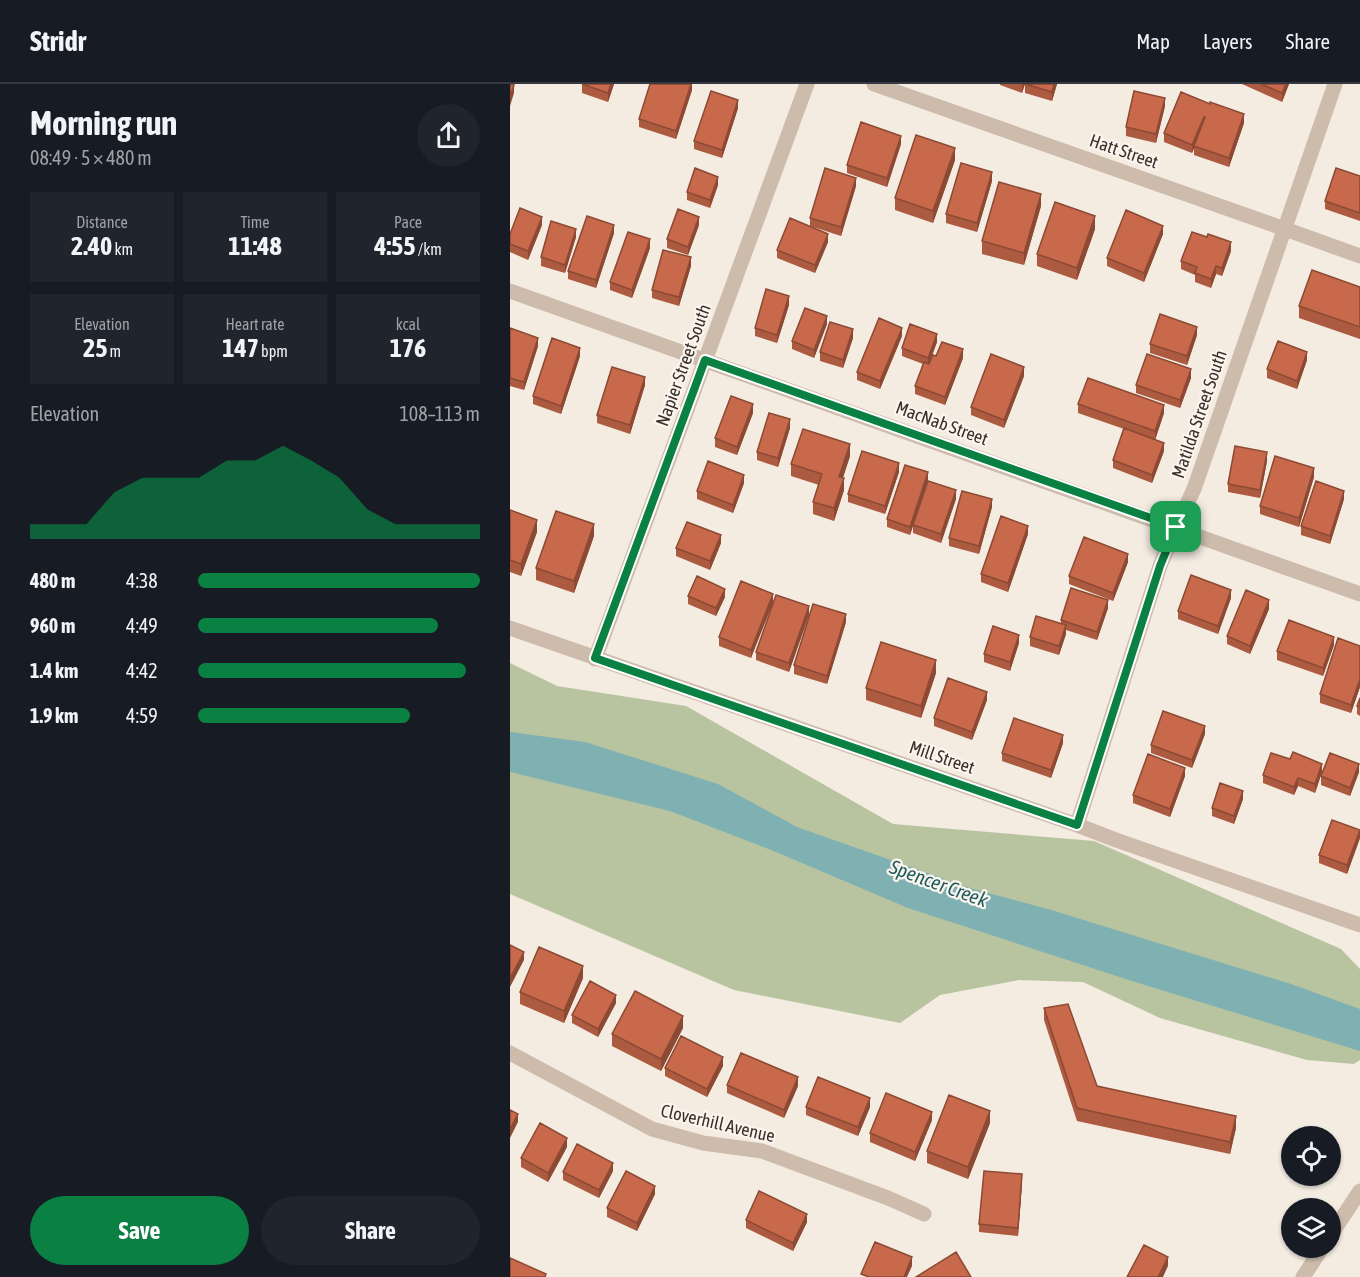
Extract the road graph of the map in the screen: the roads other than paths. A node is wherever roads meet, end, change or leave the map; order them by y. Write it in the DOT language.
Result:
graph roads {
  1 [pos="807,84"];
  2 [pos="874,84"];
  3 [pos="1335,84"];
  4 [pos="1285,229"];
  5 [pos="1360,256"];
  6 [pos="510,291"];
  7 [pos="705,360"];
  8 [pos="1176,527"];
  9 [pos="1360,594"];
  10 [pos="510,628"];
  11 [pos="595,658"];
  12 [pos="1077,825"];
  13 [pos="1360,925"];
  14 [pos="510,1053"];
  15 [pos="1360,1191"];
  16 [pos="924,1214"];
  17 [pos="1341,1220"];
  18 [pos="1315,1258"];
  19 [pos="1303,1277"];
  1 -- 7 [label="street, Napier Street South"];
  2 -- 4 [label="street, Hatt Street"];
  3 -- 4 [label="street, Matilda Street South"];
  4 -- 5 [label="street, Hatt Street"];
  4 -- 8 [label="street, Matilda Street South"];
  6 -- 7 [label="street, MacNab Street"];
  7 -- 8 [label="street, MacNab Street"];
  7 -- 11 [label="street, Napier Street South"];
  8 -- 9 [label="street, MacNab Street"];
  8 -- 12 [label="street, Matilda Street South"];
  10 -- 11 [label="street, Mill Street"];
  11 -- 12 [label="street, Mill Street"];
  12 -- 13 [label="street, Mill Street"];
  14 -- 16 [label="street, Cloverhill Avenue"];
  15 -- 17 [label="street"];
  18 -- 19 [label="street"];
}
